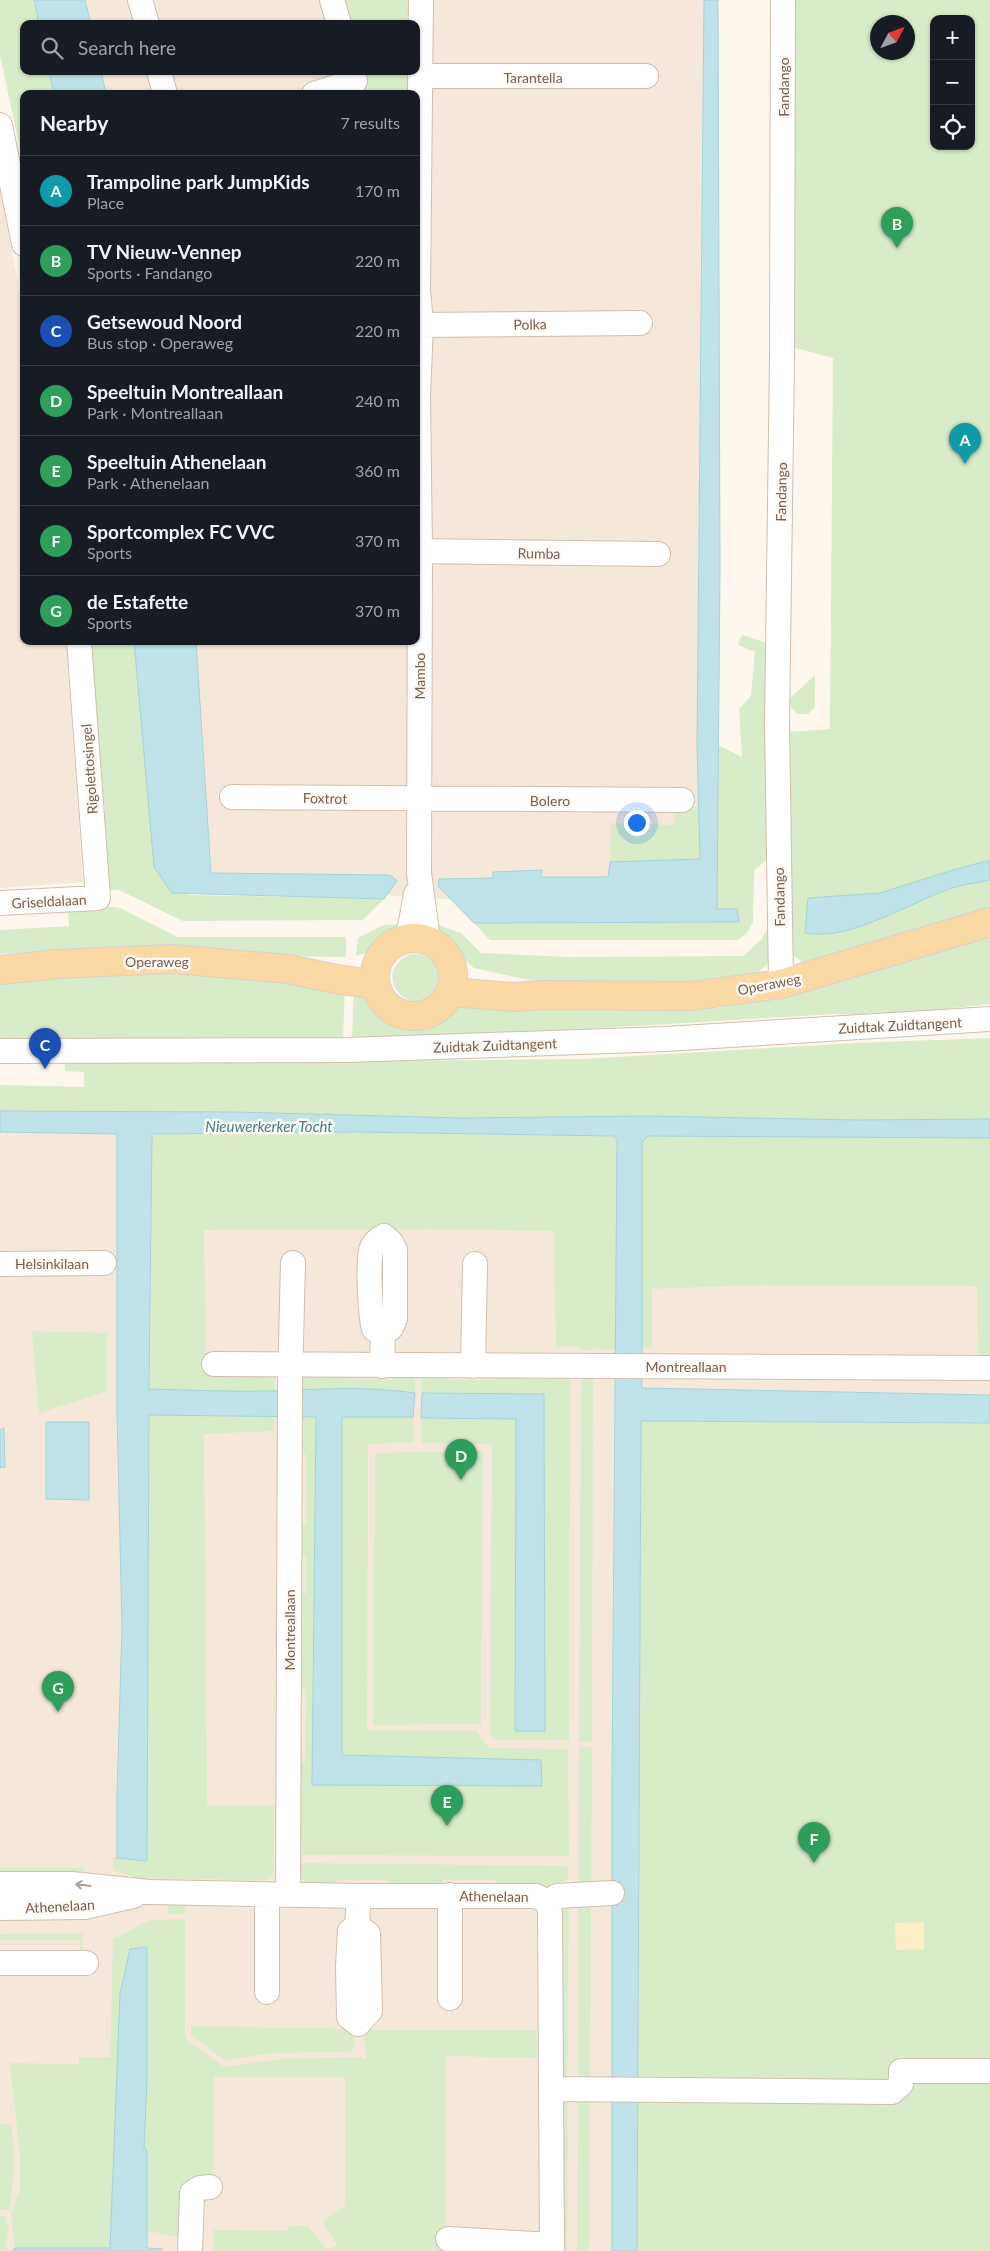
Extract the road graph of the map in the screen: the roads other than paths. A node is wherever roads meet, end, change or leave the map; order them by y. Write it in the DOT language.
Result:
graph roads {
  1 [pos="140,0"];
  2 [pos="332,0"];
  3 [pos="421,0"];
  4 [pos="783,0"];
  5 [pos="146,20"];
  6 [pos="338,20"];
  7 [pos="160,75"];
  8 [pos="420,76"];
  9 [pos="646,76"];
  10 [pos="356,82"];
  11 [pos="164,90"];
  12 [pos="328,90"];
  13 [pos="420,90"];
  14 [pos="0,125"];
  15 [pos="20,224"];
  16 [pos="640,323"];
  17 [pos="420,325"];
  18 [pos="420,551"];
  19 [pos="658,554"];
  20 [pos="79,645"];
  21 [pos="418,645"];
  22 [pos="232,797"];
  23 [pos="419,799"];
  24 [pos="682,800"];
  25 [pos="98,898"];
  26 [pos="0,904"];
  27 [pos="990,922"];
  28 [pos="418,939"];
  29 [pos="8,967"];
  30 [pos="376,973"];
  31 [pos="452,981"];
  32 [pos="781,984"];
  33 [pos="990,1019"];
  34 [pos="0,1051"];
  35 [pos="104,1263"];
  36 [pos="0,1264"];
  37 [pos="293,1264"];
  38 [pos="475,1264"];
  39 [pos="383,1334"];
  40 [pos="214,1364"];
  41 [pos="382,1366"];
  42 [pos="473,1366"];
  43 [pos="990,1368"];
  44 [pos="290,1375"];
  45 [pos="0,1884"];
  46 [pos="149,1892"];
  47 [pos="612,1893"];
  48 [pos="278,1894"];
  49 [pos="450,1895"];
  50 [pos="359,1896"];
  51 [pos="548,1902"];
  52 [pos="0,1908"];
  53 [pos="357,1925"];
  54 [pos="0,1963"];
  55 [pos="86,1963"];
  56 [pos="267,1992"];
  57 [pos="450,1998"];
  58 [pos="990,2071"];
  59 [pos="551,2088"];
  60 [pos="210,2187"];
  61 [pos="448,2239"];
  62 [pos="552,2248"];
  63 [pos="190,2251"];
  1 -- 5 [label="street"];
  2 -- 6 [label="street"];
  3 -- 8 [label="street, Mambo"];
  4 -- 32 [label="street, Fandango"];
  7 -- 11 [label="street"];
  8 -- 9 [label="street, Tarantella"];
  8 -- 13 [label="street, Mambo"];
  10 -- 12 [label="street"];
  14 -- 15 [label="street"];
  16 -- 17 [label="street, Polka"];
  18 -- 19 [label="street, Rumba"];
  20 -- 25 [label="street, Rigolettosingel"];
  21 -- 23 [label="street, Mambo"];
  22 -- 23 [label="street, Foxtrot"];
  23 -- 24 [label="street, Bolero"];
  23 -- 28 [label="street, Mambo"];
  25 -- 26 [label="street, Griseldalaan"];
  27 -- 32 [label="main road, Operaweg"];
  28 -- 30 [label="main road"];
  28 -- 31 [label="main road"];
  29 -- 30 [label="main road, Operaweg"];
  30 -- 31 [label="main road"];
  31 -- 32 [label="main road, Operaweg"];
  33 -- 34 [label="street, Zuidtak Zuidtangent"];
  35 -- 36 [label="street, Helsinkilaan"];
  37 -- 44 [label="street"];
  38 -- 42 [label="street"];
  39 -- 41 [label="street"];
  40 -- 44 [label="street, Montreallaan"];
  41 -- 42 [label="street, Montreallaan"];
  41 -- 44 [label="street, Montreallaan"];
  42 -- 43 [label="street, Montreallaan"];
  44 -- 48 [label="street, Montreallaan"];
  46 -- 45 [label="street, Athenelaan, one-way"];
  46 -- 48 [label="street, Athenelaan"];
  46 -- 52 [label="street, Athenelaan"];
  47 -- 51 [label="street"];
  48 -- 50 [label="street, Athenelaan"];
  48 -- 56 [label="street, Montreallaan"];
  49 -- 50 [label="street, Athenelaan"];
  49 -- 51 [label="street, Athenelaan"];
  49 -- 57 [label="street"];
  50 -- 53 [label="street"];
  51 -- 59 [label="street, Athenelaan"];
  54 -- 55 [label="street"];
  58 -- 59 [label="street"];
  59 -- 62 [label="street, Athenelaan"];
  60 -- 63 [label="street"];
  61 -- 62 [label="street"];
}
